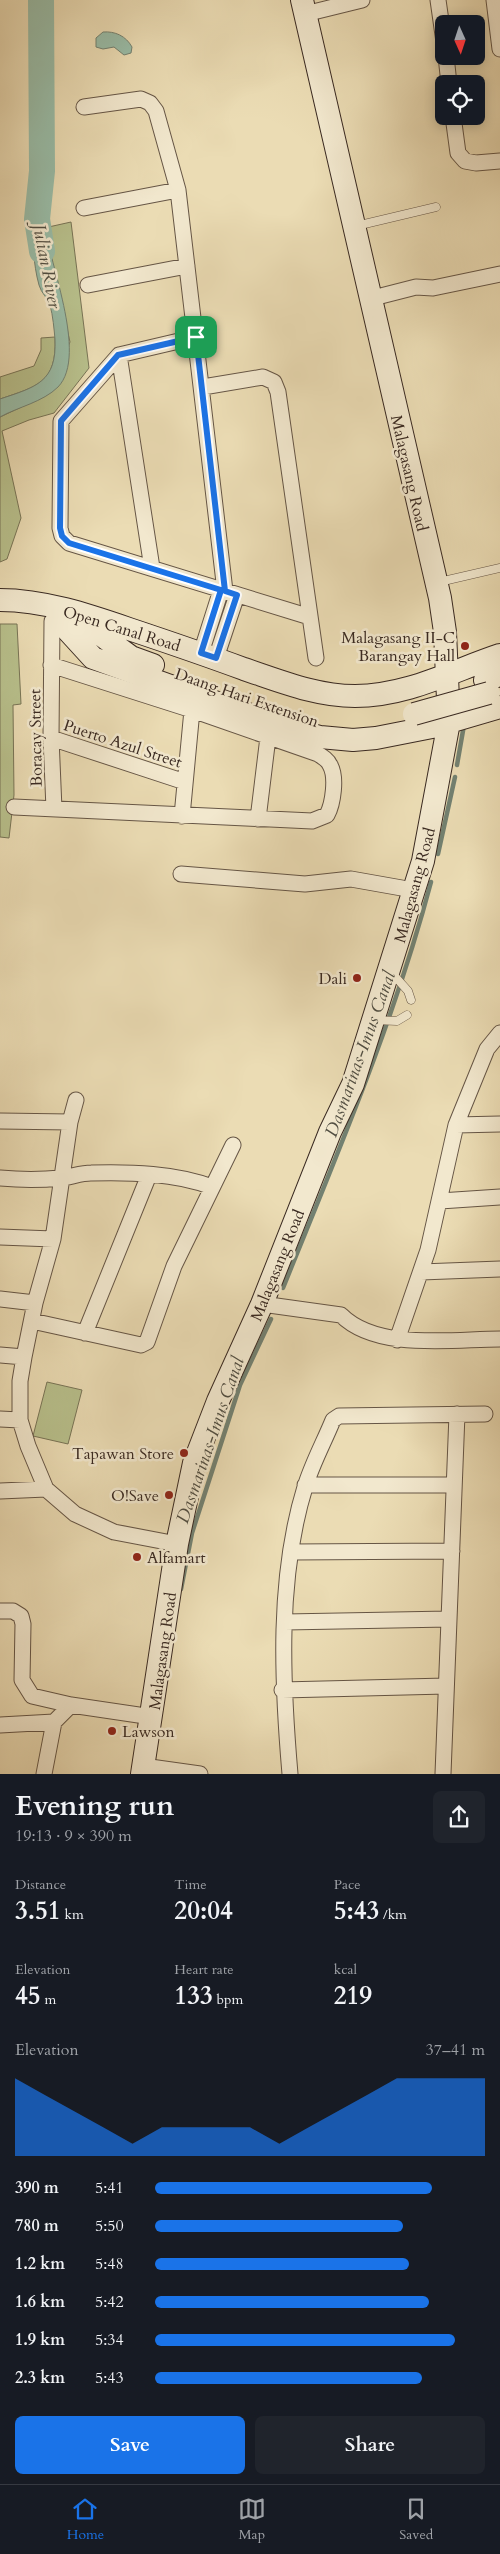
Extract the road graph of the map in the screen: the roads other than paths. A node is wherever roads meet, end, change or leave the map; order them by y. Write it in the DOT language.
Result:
graph roads {
  1 [pos="362,0"];
  2 [pos="438,0"];
  3 [pos="304,7"];
  4 [pos="497,8"];
  5 [pos="440,15"];
  6 [pos="500,48"];
  7 [pos="84,107"];
  8 [pos="454,125"];
  9 [pos="500,161"];
  10 [pos="178,190"];
  11 [pos="436,207"];
  12 [pos="84,208"];
  13 [pos="354,227"];
  14 [pos="187,266"];
  15 [pos="500,274"];
  16 [pos="88,285"];
  17 [pos="370,299"];
  18 [pos="196,337"];
  19 [pos="118,355"];
  20 [pos="203,387"];
  21 [pos="152,568"];
  22 [pos="500,568"];
  23 [pos="437,582"];
  24 [pos="228,592"];
  25 [pos="0,600"];
  26 [pos="0,615"];
  27 [pos="310,616"];
  28 [pos="98,619"];
  29 [pos="56,622"];
  30 [pos="500,655"];
  31 [pos="208,656"];
  32 [pos="316,658"];
  33 [pos="51,665"];
  34 [pos="448,676"];
  35 [pos="495,689"];
  36 [pos="412,708"];
  37 [pos="192,710"];
  38 [pos="449,722"];
  39 [pos="268,737"];
  40 [pos="51,738"];
  41 [pos="185,782"];
  42 [pos="14,807"];
  43 [pos="54,809"];
  44 [pos="182,816"];
  45 [pos="258,819"];
  46 [pos="181,874"];
  47 [pos="413,890"];
  48 [pos="389,971"];
  49 [pos="411,1000"];
  50 [pos="407,1014"];
  51 [pos="373,1020"];
  52 [pos="499,1036"];
  53 [pos="76,1100"];
  54 [pos="0,1121"];
  55 [pos="70,1122"];
  56 [pos="500,1124"];
  57 [pos="456,1125"];
  58 [pos="233,1145"];
  59 [pos="149,1175"];
  60 [pos="0,1178"];
  61 [pos="63,1178"];
  62 [pos="212,1187"];
  63 [pos="500,1197"];
  64 [pos="440,1201"];
  65 [pos="0,1237"];
  66 [pos="53,1239"];
  67 [pos="500,1269"];
  68 [pos="421,1272"];
  69 [pos="0,1299"];
  70 [pos="35,1303"];
  71 [pos="262,1304"];
  72 [pos="32,1322"];
  73 [pos="85,1333"];
  74 [pos="500,1339"];
  75 [pos="397,1340"];
  76 [pos="0,1355"];
  77 [pos="24,1357"];
  78 [pos="457,1414"];
  79 [pos="485,1414"];
  80 [pos="0,1419"];
  81 [pos="20,1420"];
  82 [pos="305,1485"];
  83 [pos="454,1485"];
  84 [pos="46,1489"];
  85 [pos="0,1491"];
  86 [pos="177,1544"];
  87 [pos="452,1551"];
  88 [pos="291,1552"];
  89 [pos="0,1611"];
  90 [pos="449,1619"];
  91 [pos="285,1622"];
  92 [pos="446,1686"];
  93 [pos="282,1690"];
  94 [pos="71,1705"];
  95 [pos="152,1717"];
  96 [pos="54,1722"];
  97 [pos="0,1726"];
  98 [pos="143,1770"];
  99 [pos="44,1774"];
  100 [pos="200,1774"];
  101 [pos="290,1774"];
  102 [pos="443,1774"];
  1 -- 3 [label="street"];
  2 -- 5 [label="street"];
  3 -- 13 [label="main road, Malagasang Road"];
  4 -- 6 [label="street"];
  7 -- 10 [label="street"];
  8 -- 9 [label="street"];
  10 -- 12 [label="street"];
  10 -- 14 [label="street"];
  11 -- 13 [label="lane"];
  13 -- 17 [label="main road, Malagasang Road"];
  14 -- 16 [label="street"];
  14 -- 18 [label="street"];
  15 -- 17 [label="street"];
  17 -- 23 [label="main road, Malagasang Road"];
  18 -- 19 [label="street"];
  18 -- 20 [label="street"];
  19 -- 21 [label="street"];
  19 -- 21 [label="street"];
  20 -- 24 [label="street"];
  20 -- 27 [label="street"];
  21 -- 24 [label="street"];
  22 -- 23 [label="lane"];
  23 -- 34 [label="main road, Malagasang Road"];
  24 -- 27 [label="street"];
  24 -- 31 [label="street"];
  25 -- 28 [label="main road, Open Canal Road"];
  26 -- 29 [label="main road, Daang Hari Extension"];
  27 -- 32 [label="street"];
  28 -- 31 [label="main road, Open Canal Road"];
  28 -- 36 [label="main road, Daang Hari Extension"];
  29 -- 33 [label="street, Boracay Street"];
  29 -- 36 [label="main road, Daang Hari Extension"];
  29 -- 38 [label="main road, Open Canal Road"];
  30 -- 34 [label="main road, Open Canal Road"];
  31 -- 34 [label="main road, Open Canal Road"];
  33 -- 37 [label="street"];
  33 -- 40 [label="street, Boracay Street"];
  34 -- 38 [label="main road, Malagasang Road"];
  35 -- 36 [label="main road, Daang Hari Extension, bridge"];
  35 -- 38 [label="main road, Open Canal Road"];
  37 -- 39 [label="street"];
  37 -- 41 [label="street"];
  38 -- 47 [label="main road, Malagasang Road"];
  39 -- 45 [label="street"];
  39 -- 45 [label="street"];
  40 -- 41 [label="street, Puerto Azul Street"];
  40 -- 43 [label="street, Boracay Street"];
  41 -- 44 [label="street"];
  42 -- 43 [label="street"];
  43 -- 44 [label="street"];
  44 -- 45 [label="street"];
  46 -- 47 [label="street"];
  47 -- 48 [label="main road, Malagasang Road"];
  48 -- 49 [label="lane"];
  48 -- 51 [label="main road, Malagasang Road"];
  50 -- 51 [label="lane"];
  51 -- 71 [label="main road, Malagasang Road"];
  52 -- 57 [label="street"];
  53 -- 55 [label="street"];
  54 -- 55 [label="street"];
  55 -- 61 [label="street"];
  56 -- 57 [label="street"];
  57 -- 64 [label="street"];
  58 -- 62 [label="street"];
  59 -- 61 [label="street"];
  59 -- 62 [label="street"];
  59 -- 73 [label="street"];
  60 -- 61 [label="street"];
  61 -- 66 [label="street"];
  62 -- 73 [label="street"];
  63 -- 64 [label="street"];
  64 -- 68 [label="street"];
  65 -- 66 [label="street"];
  66 -- 70 [label="street"];
  67 -- 68 [label="street"];
  68 -- 75 [label="street"];
  69 -- 70 [label="street"];
  70 -- 72 [label="street"];
  71 -- 75 [label="street"];
  71 -- 86 [label="main road, Malagasang Road"];
  72 -- 73 [label="street"];
  72 -- 77 [label="street"];
  74 -- 75 [label="street"];
  76 -- 77 [label="street"];
  77 -- 81 [label="street"];
  78 -- 79 [label="street"];
  78 -- 82 [label="street"];
  78 -- 83 [label="street"];
  80 -- 81 [label="street"];
  81 -- 84 [label="street"];
  82 -- 83 [label="street"];
  82 -- 88 [label="street"];
  83 -- 87 [label="street"];
  84 -- 85 [label="street"];
  84 -- 86 [label="street"];
  86 -- 95 [label="main road, Malagasang Road"];
  87 -- 88 [label="street"];
  87 -- 90 [label="street"];
  88 -- 91 [label="street"];
  89 -- 94 [label="street"];
  90 -- 91 [label="street"];
  90 -- 92 [label="street"];
  91 -- 93 [label="street"];
  92 -- 93 [label="street"];
  92 -- 102 [label="street"];
  93 -- 101 [label="street"];
  94 -- 95 [label="street"];
  94 -- 96 [label="street"];
  95 -- 98 [label="main road, Malagasang Road"];
  96 -- 97 [label="street"];
  96 -- 99 [label="street"];
  98 -- 100 [label="street"];
}
